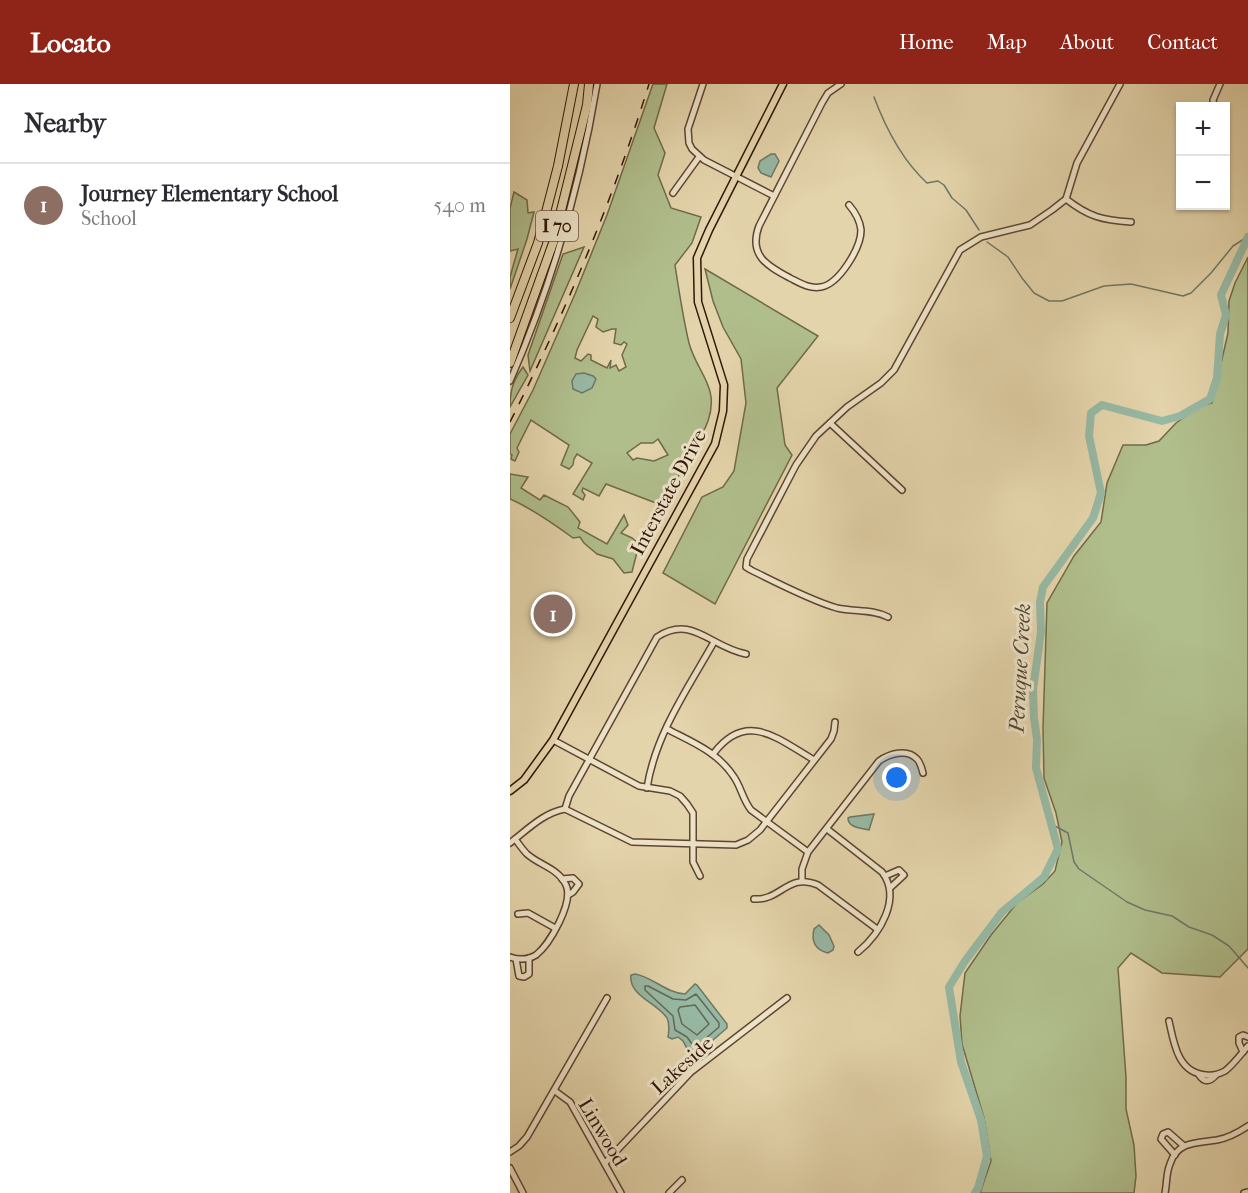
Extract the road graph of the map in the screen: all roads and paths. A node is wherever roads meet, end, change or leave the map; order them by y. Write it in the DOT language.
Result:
graph roads {
  1 [pos="574,84"];
  2 [pos="590,84"];
  3 [pos="597,84"];
  4 [pos="703,84"];
  5 [pos="783,84"];
  6 [pos="841,84"];
  7 [pos="1120,84"];
  8 [pos="1220,84"];
  9 [pos="1213,102"];
  10 [pos="699,157"];
  11 [pos="737,177"];
  12 [pos="673,193"];
  13 [pos="774,196"];
  14 [pos="1066,199"];
  15 [pos="849,205"];
  16 [pos="1131,222"];
  17 [pos="510,318"];
  18 [pos="510,363"];
  19 [pos="510,381"];
  20 [pos="830,423"];
  21 [pos="902,490"];
  22 [pos="888,617"];
  23 [pos="714,642"];
  24 [pos="746,654"];
  25 [pos="835,722"];
  26 [pos="667,729"];
  27 [pos="553,741"];
  28 [pos="714,753"];
  29 [pos="589,759"];
  30 [pos="814,760"];
  31 [pos="923,773"];
  32 [pos="647,788"];
  33 [pos="510,791"];
  34 [pos="566,809"];
  35 [pos="767,822"];
  36 [pos="826,829"];
  37 [pos="512,841"];
  38 [pos="693,844"];
  39 [pos="808,852"];
  40 [pos="700,876"];
  41 [pos="885,876"];
  42 [pos="562,879"];
  43 [pos="802,881"];
  44 [pos="890,888"];
  45 [pos="568,895"];
  46 [pos="754,899"];
  47 [pos="518,914"];
  48 [pos="555,928"];
  49 [pos="877,929"];
  50 [pos="858,952"];
  51 [pos="513,958"];
  52 [pos="529,958"];
  53 [pos="607,998"];
  54 [pos="787,998"];
  55 [pos="1169,1021"];
  56 [pos="1248,1037"];
  57 [pos="1248,1046"];
  58 [pos="1243,1052"];
  59 [pos="555,1091"];
  60 [pos="1248,1126"];
  61 [pos="1184,1146"];
  62 [pos="510,1152"];
  63 [pos="1174,1155"];
  64 [pos="605,1163"];
  65 [pos="510,1168"];
  66 [pos="682,1180"];
  67 [pos="523,1193"];
  68 [pos="621,1193"];
  69 [pos="669,1193"];
  70 [pos="1166,1193"];
  1 -- 17 [label="highway, I 70"];
  2 -- 18 [label="highway, I 70"];
  3 -- 19 [label="street"];
  4 -- 10 [label="street"];
  5 -- 11 [label="main road, Interstate Drive"];
  6 -- 13 [label="street"];
  7 -- 14 [label="street"];
  8 -- 9 [label="street"];
  10 -- 11 [label="street"];
  10 -- 12 [label="street"];
  11 -- 13 [label="street"];
  11 -- 27 [label="main road, Interstate Drive"];
  13 -- 15 [label="street"];
  14 -- 16 [label="street"];
  14 -- 20 [label="street"];
  20 -- 21 [label="street"];
  20 -- 22 [label="street"];
  23 -- 24 [label="street"];
  23 -- 26 [label="street"];
  23 -- 29 [label="street"];
  25 -- 30 [label="street"];
  26 -- 28 [label="street"];
  26 -- 32 [label="street"];
  27 -- 29 [label="street"];
  27 -- 33 [label="main road, Interstate Drive"];
  28 -- 30 [label="street"];
  28 -- 35 [label="street"];
  29 -- 32 [label="street"];
  29 -- 34 [label="street"];
  30 -- 35 [label="street"];
  31 -- 36 [label="street"];
  32 -- 38 [label="street"];
  34 -- 37 [label="street"];
  34 -- 38 [label="street"];
  35 -- 38 [label="street"];
  35 -- 39 [label="street"];
  36 -- 39 [label="street"];
  36 -- 41 [label="street"];
  37 -- 42 [label="street"];
  38 -- 40 [label="street"];
  39 -- 43 [label="street"];
  41 -- 44 [label="street"];
  41 -- 44 [label="street"];
  42 -- 45 [label="street"];
  42 -- 45 [label="street"];
  43 -- 46 [label="street"];
  43 -- 49 [label="street"];
  44 -- 49 [label="street"];
  45 -- 48 [label="street"];
  47 -- 48 [label="street"];
  48 -- 52 [label="street"];
  49 -- 50 [label="street"];
  51 -- 52 [label="street"];
  51 -- 52 [label="street"];
  53 -- 59 [label="street"];
  54 -- 64 [label="street, Lakeside"];
  55 -- 58 [label="street"];
  56 -- 58 [label="street"];
  57 -- 58 [label="street"];
  59 -- 62 [label="street"];
  59 -- 64 [label="street, Linwood"];
  60 -- 61 [label="street"];
  61 -- 63 [label="street"];
  61 -- 63 [label="street"];
  63 -- 70 [label="street"];
  64 -- 68 [label="street, Linwood"];
  65 -- 67 [label="street"];
  66 -- 69 [label="street"];
}
